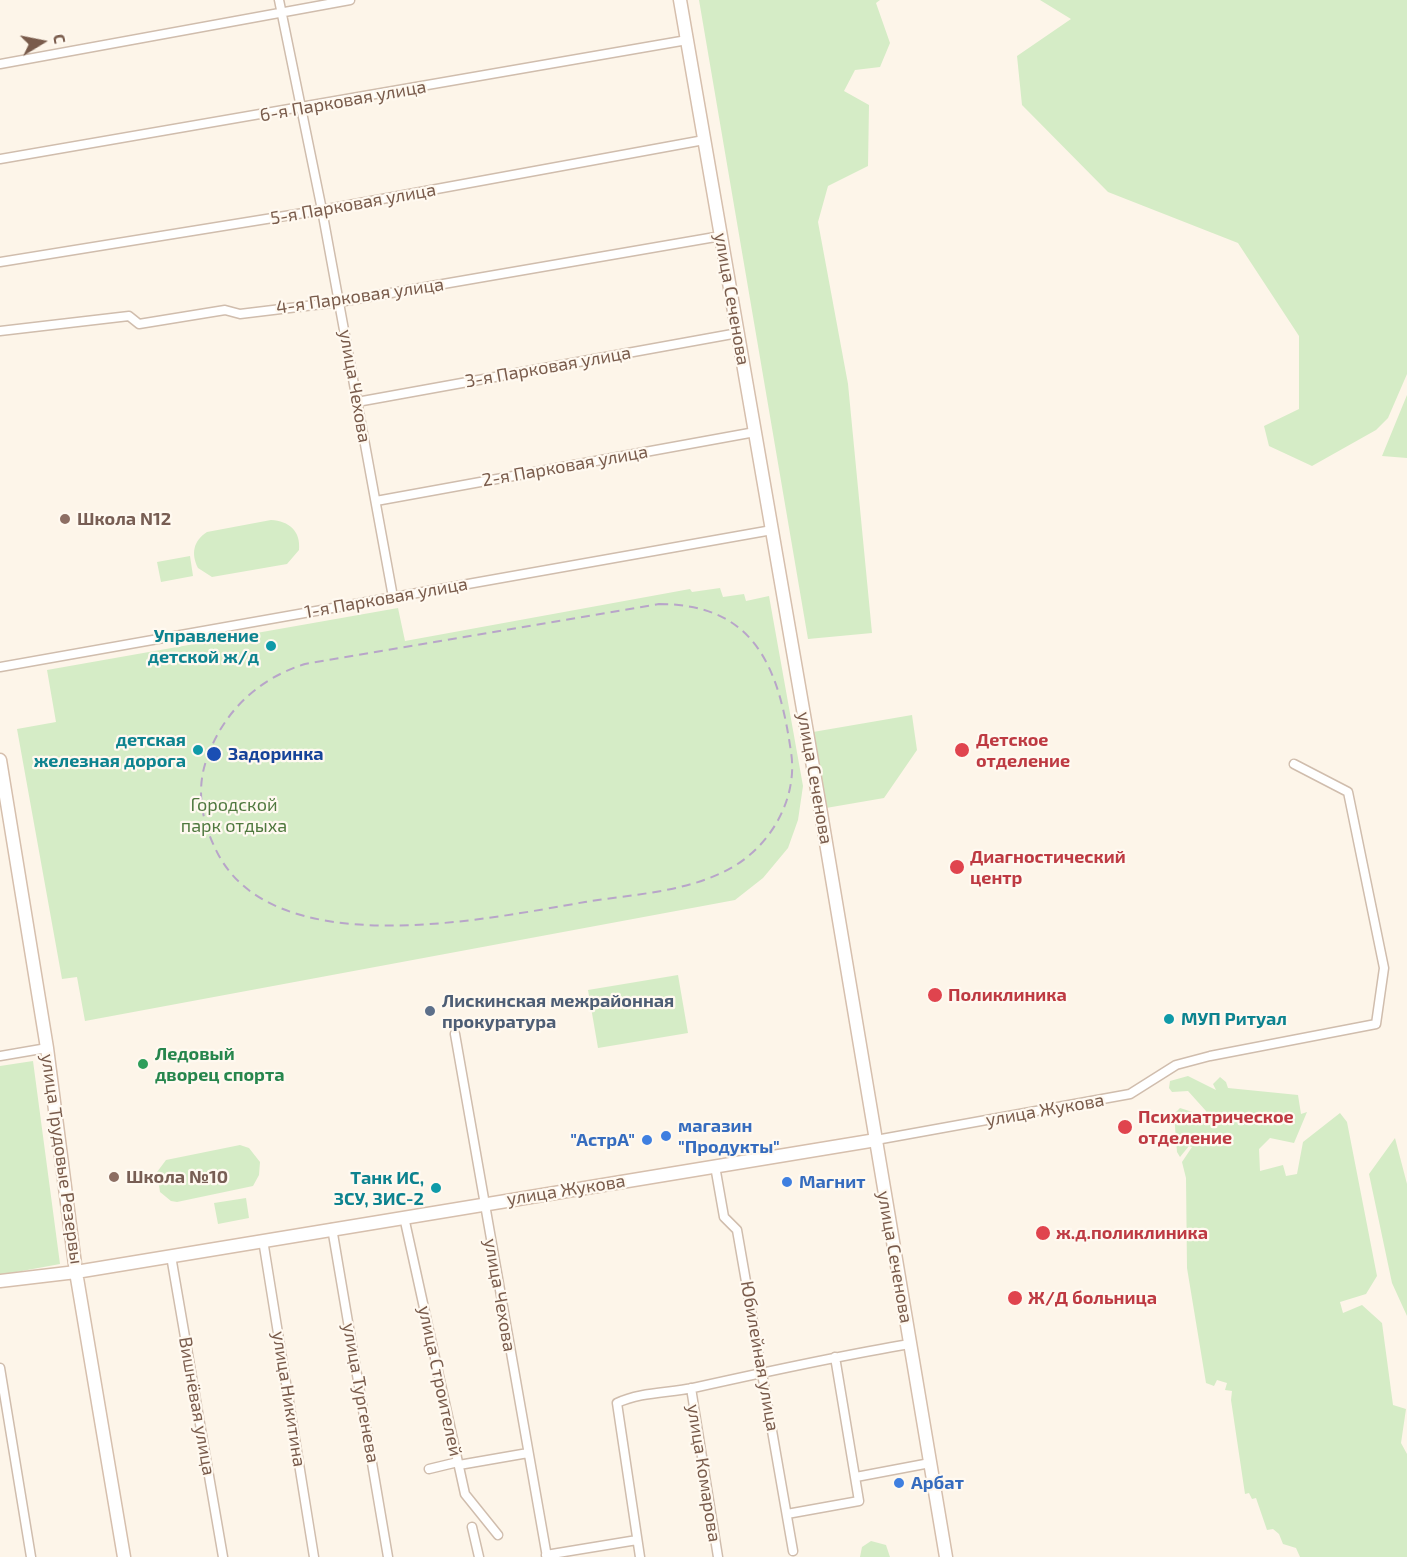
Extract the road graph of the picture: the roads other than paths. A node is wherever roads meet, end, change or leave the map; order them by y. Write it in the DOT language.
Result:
graph roads {
  1 [pos="279,0"];
  2 [pos="350,0"];
  3 [pos="680,0"];
  4 [pos="281,12"];
  5 [pos="687,40"];
  6 [pos="0,64"];
  7 [pos="300,109"];
  8 [pos="704,140"];
  9 [pos="0,159"];
  10 [pos="322,210"];
  11 [pos="721,236"];
  12 [pos="0,262"];
  13 [pos="339,302"];
  14 [pos="0,331"];
  15 [pos="738,333"];
  16 [pos="357,402"];
  17 [pos="755,432"];
  18 [pos="376,501"];
  19 [pos="772,530"];
  20 [pos="393,597"];
  21 [pos="0,668"];
  22 [pos="0,760"];
  23 [pos="1294,764"];
  24 [pos="455,1034"];
  25 [pos="47,1048"];
  26 [pos="0,1056"];
  27 [pos="876,1140"];
  28 [pos="716,1166"];
  29 [pos="484,1203"];
  30 [pos="404,1216"];
  31 [pos="332,1228"];
  32 [pos="263,1240"];
  33 [pos="171,1256"];
  34 [pos="76,1272"];
  35 [pos="0,1281"];
  36 [pos="910,1344"];
  37 [pos="835,1357"];
  38 [pos="0,1368"];
  39 [pos="763,1370"];
  40 [pos="691,1388"];
  41 [pos="528,1453"];
  42 [pos="930,1463"];
  43 [pos="458,1464"];
  44 [pos="429,1469"];
  45 [pos="856,1477"];
  46 [pos="787,1514"];
  47 [pos="472,1527"];
  48 [pos="498,1535"];
  49 [pos="637,1540"];
  50 [pos="793,1551"];
  51 [pos="547,1556"];
  52 [pos="30,1557"];
  53 [pos="124,1557"];
  54 [pos="223,1557"];
  55 [pos="314,1557"];
  56 [pos="388,1557"];
  57 [pos="479,1557"];
  58 [pos="640,1557"];
  59 [pos="718,1557"];
  60 [pos="946,1557"];
  1 -- 4 [label="street, улица Чехова"];
  2 -- 4 [label="street"];
  3 -- 5 [label="main road, улица Сеченова"];
  4 -- 6 [label="street"];
  4 -- 7 [label="street, улица Чехова"];
  5 -- 7 [label="street, 6-я Парковая улица"];
  5 -- 8 [label="main road, улица Сеченова"];
  7 -- 9 [label="street, 6-я Парковая улица"];
  7 -- 10 [label="street, улица Чехова"];
  8 -- 10 [label="street, 5-я Парковая улица"];
  8 -- 11 [label="main road, улица Сеченова"];
  10 -- 12 [label="street, 5-я Парковая улица"];
  10 -- 13 [label="street, улица Чехова"];
  11 -- 13 [label="street, 4-я Парковая улица"];
  11 -- 15 [label="main road, улица Сеченова"];
  13 -- 14 [label="street, 4-я Парковая улица"];
  13 -- 16 [label="street, улица Чехова"];
  15 -- 16 [label="street, 3-я Парковая улица"];
  15 -- 17 [label="main road, улица Сеченова"];
  16 -- 18 [label="street, улица Чехова"];
  17 -- 18 [label="street, 2-я Парковая улица"];
  17 -- 19 [label="main road, улица Сеченова"];
  18 -- 20 [label="street, улица Чехова"];
  19 -- 20 [label="street, 1-я Парковая улица"];
  19 -- 27 [label="main road, улица Сеченова"];
  20 -- 21 [label="street, 1-я Парковая улица"];
  22 -- 25 [label="main road, улица Трудовые Резервы"];
  23 -- 27 [label="street, улица Жукова"];
  24 -- 29 [label="street, улица Чехова"];
  25 -- 26 [label="street"];
  25 -- 34 [label="main road, улица Трудовые Резервы"];
  27 -- 28 [label="main road, улица Жукова"];
  27 -- 36 [label="main road, улица Сеченова"];
  28 -- 29 [label="main road, улица Жукова"];
  28 -- 39 [label="street, Юбилейная улица"];
  29 -- 30 [label="main road, улица Жукова"];
  29 -- 41 [label="street, улица Чехова"];
  30 -- 31 [label="main road, улица Жукова"];
  30 -- 43 [label="street, улица Строителей"];
  31 -- 32 [label="main road, улица Жукова"];
  31 -- 56 [label="street, улица Тургенева"];
  32 -- 33 [label="main road, улица Жукова"];
  32 -- 55 [label="street, улица Никитина"];
  33 -- 34 [label="main road, улица Жукова"];
  33 -- 54 [label="street, Вишнёвая улица"];
  34 -- 35 [label="main road, улица Жукова"];
  34 -- 53 [label="main road, улица Трудовые Резервы"];
  36 -- 37 [label="street"];
  36 -- 42 [label="main road, улица Сеченова"];
  37 -- 39 [label="street"];
  37 -- 45 [label="street"];
  38 -- 52 [label="street"];
  39 -- 40 [label="street"];
  39 -- 46 [label="street, Юбилейная улица"];
  40 -- 49 [label="street"];
  40 -- 59 [label="street, улица Комарова"];
  41 -- 43 [label="street"];
  41 -- 51 [label="street, улица Чехова"];
  42 -- 45 [label="street"];
  42 -- 60 [label="main road, улица Сеченова"];
  43 -- 44 [label="street"];
  43 -- 48 [label="street, улица Строителей"];
  45 -- 46 [label="street"];
  46 -- 50 [label="street, Юбилейная улица"];
  47 -- 57 [label="street"];
  49 -- 51 [label="street"];
  49 -- 58 [label="street"];
}
